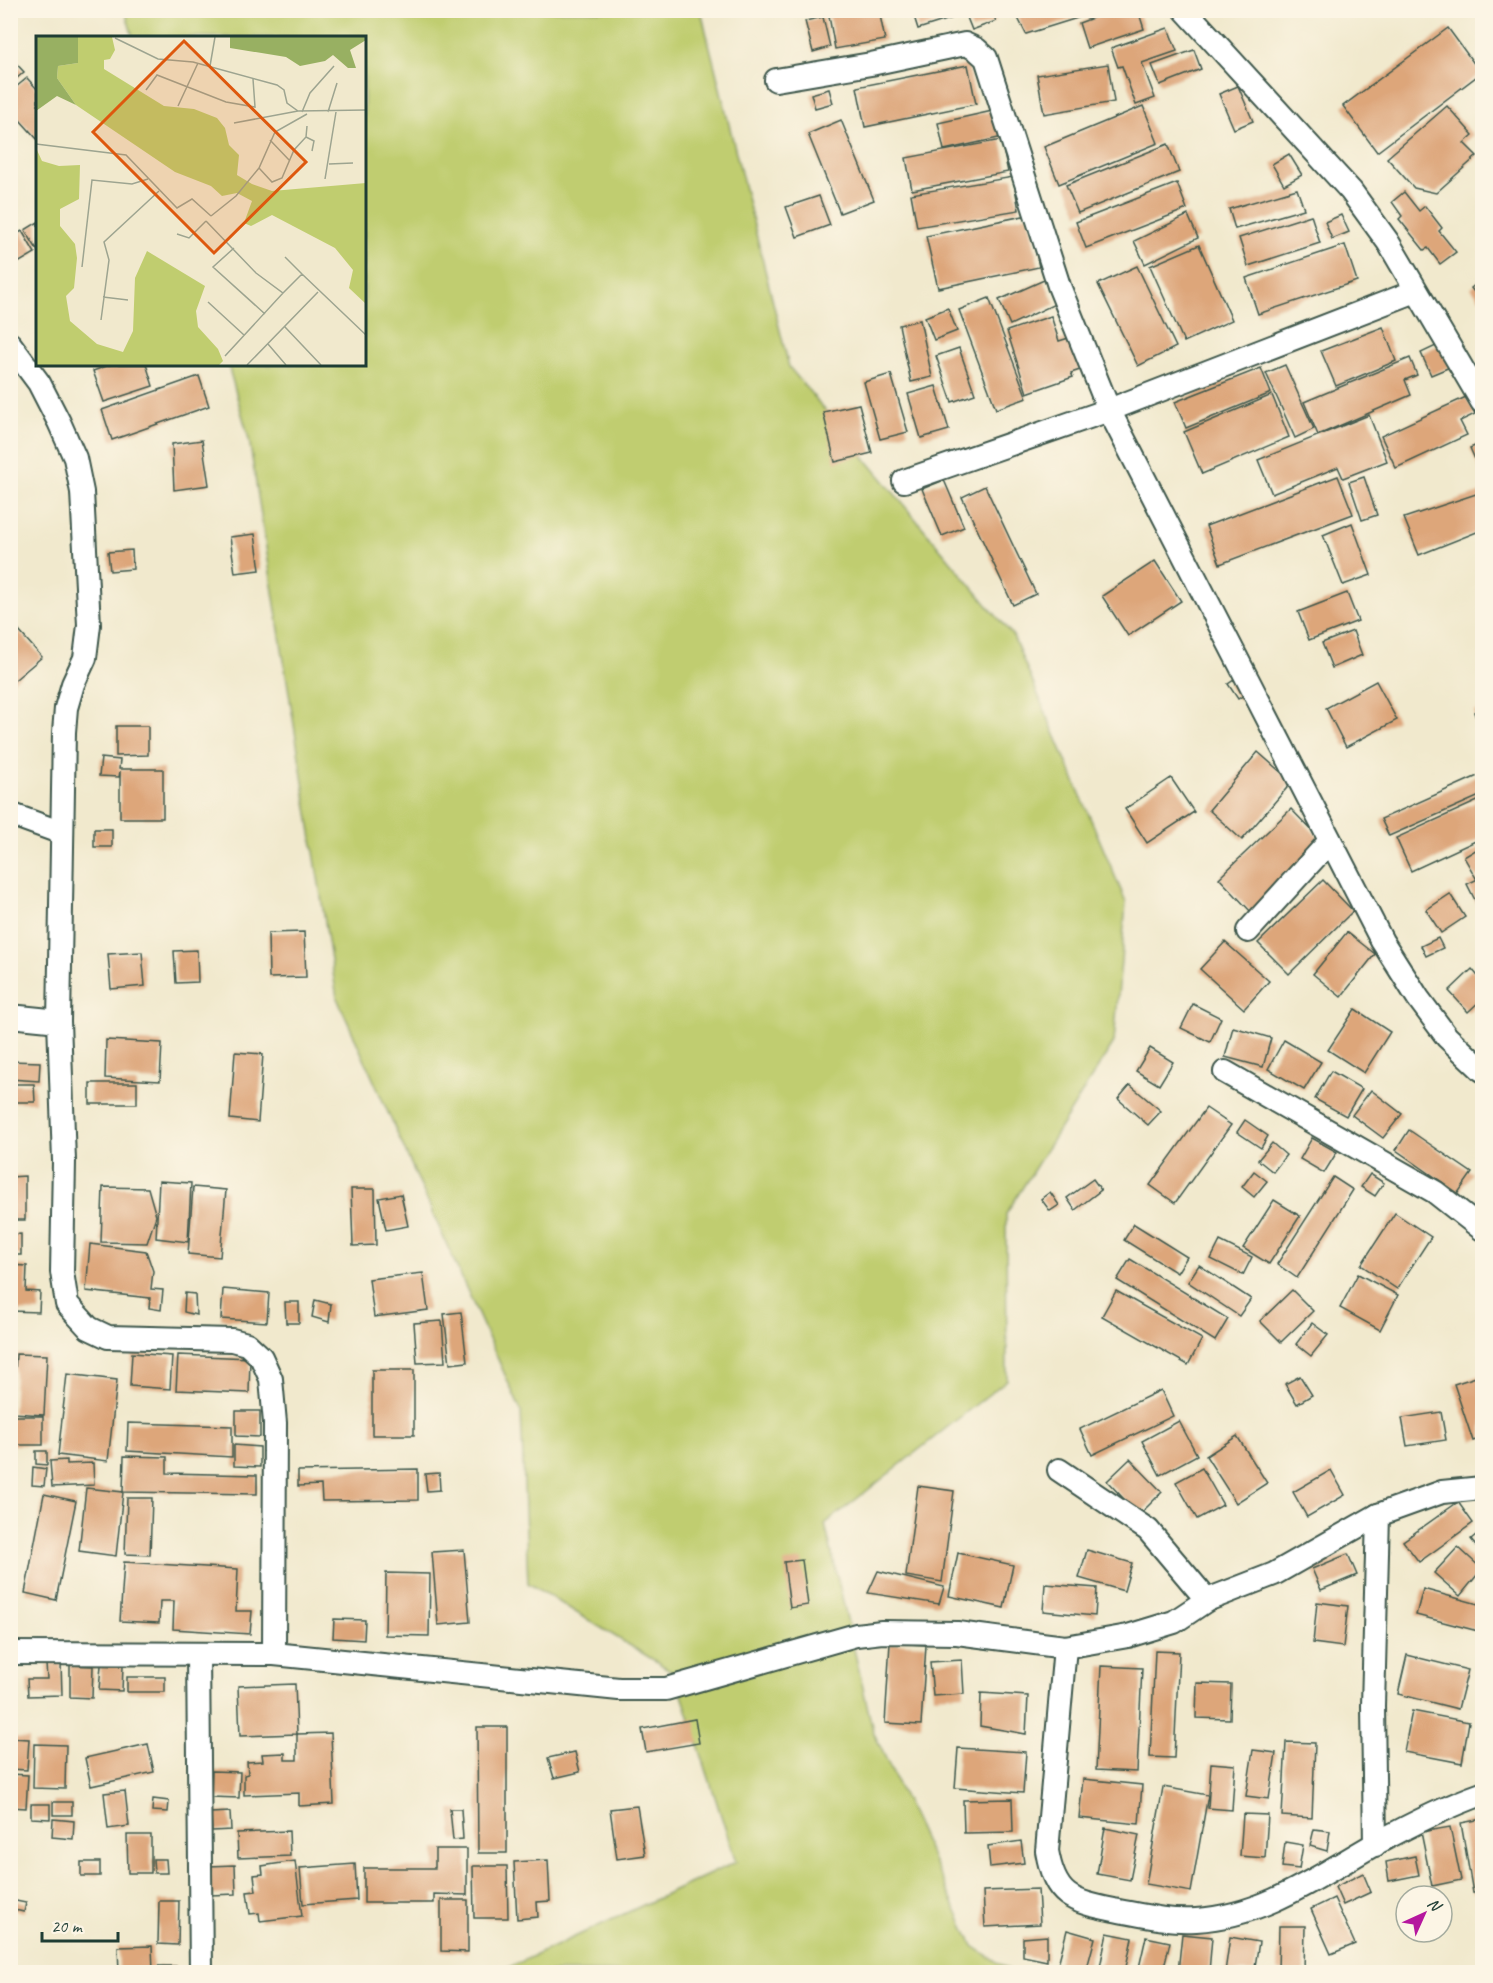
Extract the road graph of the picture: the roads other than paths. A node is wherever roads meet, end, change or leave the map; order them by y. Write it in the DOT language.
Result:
graph roads {
  1 [pos="1185,10"];
  2 [pos="776,80"];
  3 [pos="1416,291"];
  4 [pos="10,344"];
  5 [pos="1482,402"];
  6 [pos="1109,410"];
  7 [pos="904,482"];
  8 [pos="10,814"];
  9 [pos="62,833"];
  10 [pos="1330,842"];
  11 [pos="1248,931"];
  12 [pos="10,1016"];
  13 [pos="58,1021"];
  14 [pos="1482,1070"];
  15 [pos="1225,1072"];
  16 [pos="1482,1229"];
  17 [pos="1059,1470"];
  18 [pos="1482,1488"];
  19 [pos="1378,1515"];
  20 [pos="1207,1600"];
  21 [pos="1065,1647"];
  22 [pos="10,1653"];
  23 [pos="198,1654"];
  24 [pos="274,1654"];
  25 [pos="1482,1794"];
  26 [pos="1375,1845"];
  27 [pos="201,1972"];
  1 -- 3 [label="street"];
  2 -- 6 [label="street"];
  3 -- 5 [label="street"];
  3 -- 6 [label="street"];
  4 -- 9 [label="street"];
  6 -- 7 [label="street"];
  6 -- 10 [label="street"];
  8 -- 9 [label="street"];
  9 -- 13 [label="street"];
  10 -- 11 [label="street"];
  10 -- 14 [label="street"];
  12 -- 13 [label="street"];
  13 -- 24 [label="street"];
  15 -- 16 [label="street"];
  17 -- 20 [label="street"];
  18 -- 19 [label="street"];
  19 -- 20 [label="street"];
  19 -- 26 [label="street"];
  20 -- 21 [label="street"];
  21 -- 24 [label="street"];
  21 -- 26 [label="street"];
  22 -- 23 [label="street"];
  23 -- 24 [label="street"];
  23 -- 27 [label="street"];
  25 -- 26 [label="street"];
}
